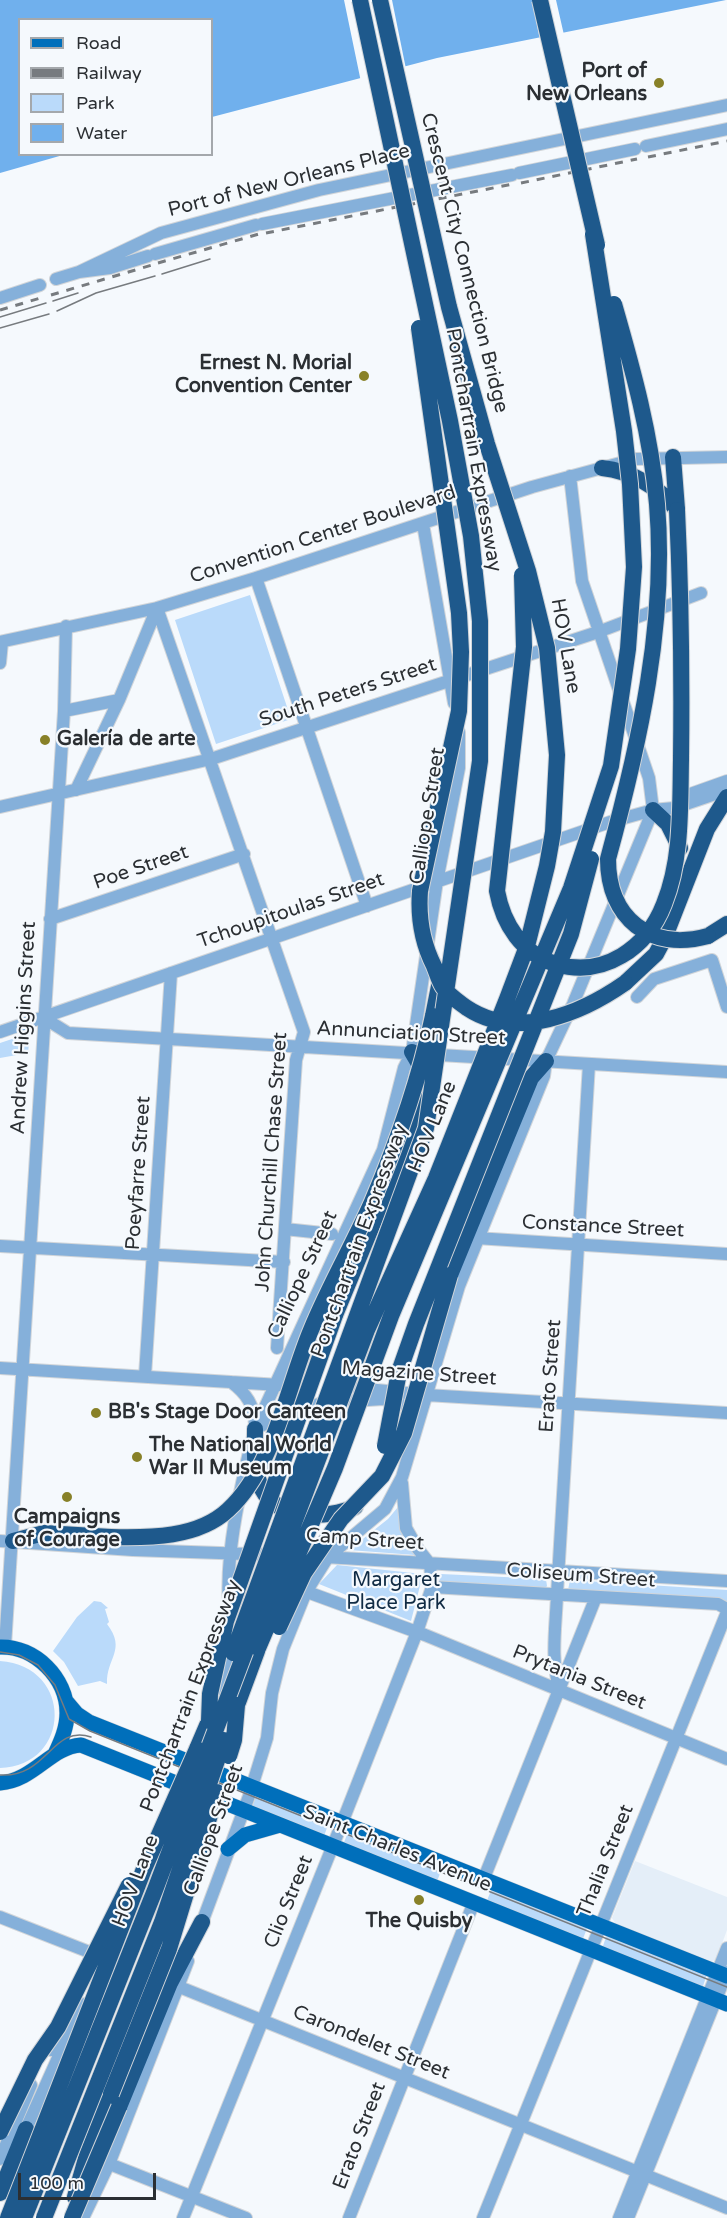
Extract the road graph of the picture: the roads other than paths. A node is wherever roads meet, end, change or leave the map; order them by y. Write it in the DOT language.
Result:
graph roads {
  1 [pos="360,0"];
  2 [pos="380,0"];
  3 [pos="540,0"];
  4 [pos="727,105"];
  5 [pos="727,129"];
  6 [pos="401,194"];
  7 [pos="593,234"];
  8 [pos="80,272"];
  9 [pos="56,279"];
  10 [pos="40,285"];
  11 [pos="0,298"];
  12 [pos="673,457"];
  13 [pos="727,457"];
  14 [pos="602,468"];
  15 [pos="570,476"];
  16 [pos="677,510"];
  17 [pos="423,524"];
  18 [pos="515,533"];
  19 [pos="256,579"];
  20 [pos="701,593"];
  21 [pos="157,608"];
  22 [pos="66,626"];
  23 [pos="598,632"];
  24 [pos="1,642"];
  25 [pos="0,663"];
  26 [pos="450,680"];
  27 [pos="118,700"];
  28 [pos="64,711"];
  29 [pos="307,727"];
  30 [pos="211,759"];
  31 [pos="611,766"];
  32 [pos="727,781"];
  33 [pos="76,790"];
  34 [pos="727,790"];
  35 [pos="58,794"];
  36 [pos="727,797"];
  37 [pos="0,807"];
  38 [pos="658,809"];
  39 [pos="244,854"];
  40 [pos="437,881"];
  41 [pos="680,900"];
  42 [pos="367,906"];
  43 [pos="50,919"];
  44 [pos="727,924"];
  45 [pos="273,938"];
  46 [pos="453,948"];
  47 [pos="171,973"];
  48 [pos="637,997"];
  49 [pos="727,1007"];
  50 [pos="44,1018"];
  51 [pos="0,1032"];
  52 [pos="167,1039"];
  53 [pos="301,1047"];
  54 [pos="412,1053"];
  55 [pos="546,1061"];
  56 [pos="590,1064"];
  57 [pos="727,1066"];
  58 [pos="709,1070"];
  59 [pos="727,1072"];
  60 [pos="285,1229"];
  61 [pos="332,1234"];
  62 [pos="476,1239"];
  63 [pos="0,1246"];
  64 [pos="579,1246"];
  65 [pos="32,1248"];
  66 [pos="727,1254"];
  67 [pos="153,1255"];
  68 [pos="284,1262"];
  69 [pos="277,1348"];
  70 [pos="0,1368"];
  71 [pos="24,1370"];
  72 [pos="146,1376"];
  73 [pos="230,1381"];
  74 [pos="273,1385"];
  75 [pos="426,1395"];
  76 [pos="569,1403"];
  77 [pos="727,1413"];
  78 [pos="255,1429"];
  79 [pos="415,1433"];
  80 [pos="402,1477"];
  81 [pos="7,1541"];
  82 [pos="232,1554"];
  83 [pos="328,1557"];
  84 [pos="430,1564"];
  85 [pos="559,1570"];
  86 [pos="727,1575"];
  87 [pos="727,1581"];
  88 [pos="432,1587"];
  89 [pos="306,1592"];
  90 [pos="557,1594"];
  91 [pos="596,1597"];
  92 [pos="727,1610"];
  93 [pos="417,1632"];
  94 [pos="3,1646"];
  95 [pos="257,1651"];
  96 [pos="560,1691"];
  97 [pos="66,1701"];
  98 [pos="237,1705"];
  99 [pos="209,1721"];
  100 [pos="677,1738"];
  101 [pos="53,1756"];
  102 [pos="727,1759"];
  103 [pos="192,1761"];
  104 [pos="0,1783"];
  105 [pos="183,1785"];
  106 [pos="252,1786"];
  107 [pos="244,1810"];
  108 [pos="342,1822"];
  109 [pos="280,1825"];
  110 [pos="332,1847"];
  111 [pos="228,1849"];
  112 [pos="449,1864"];
  113 [pos="144,1869"];
  114 [pos="484,1878"];
  115 [pos="440,1889"];
  116 [pos="474,1902"];
  117 [pos="0,1917"];
  118 [pos="202,1922"];
  119 [pos="601,1926"];
  120 [pos="727,1948"];
  121 [pos="591,1949"];
  122 [pos="112,1960"];
  123 [pos="724,1974"];
  124 [pos="174,1985"];
  125 [pos="717,2000"];
  126 [pos="262,2020"];
  127 [pos="404,2078"];
  128 [pos="0,2119"];
  129 [pos="520,2125"];
  130 [pos="14,2129"];
  131 [pos="87,2155"];
  132 [pos="0,2159"];
  133 [pos="109,2164"];
  134 [pos="641,2174"];
  135 [pos="3,2186"];
  136 [pos="192,2197"];
  137 [pos="727,2208"];
  138 [pos="8,2218"];
  139 [pos="24,2218"];
  140 [pos="44,2218"];
  141 [pos="71,2218"];
  142 [pos="83,2218"];
  143 [pos="183,2218"];
  144 [pos="246,2218"];
  145 [pos="349,2218"];
  146 [pos="483,2218"];
  147 [pos="619,2218"];
  148 [pos="628,2218"];
  1 -- 6 [label="highway, bridge"];
  2 -- 18 [label="highway, Crescent City Connection Bridge, bridge"];
  3 -- 7 [label="highway, bridge"];
  4 -- 8 [label="street, Port of New Orleans Place"];
  5 -- 8 [label="street, Port of New Orleans Place"];
  6 -- 41 [label="highway, bridge"];
  6 -- 46 [label="highway, Pontchartrain Expressway, bridge"];
  7 -- 31 [label="highway, bridge"];
  7 -- 44 [label="highway, bridge"];
  8 -- 9 [label="street, Port of New Orleans Place"];
  10 -- 11 [label="street"];
  12 -- 13 [label="street, Convention Center Boulevard"];
  12 -- 14 [label="street, Convention Center Boulevard"];
  12 -- 16 [label="highway"];
  14 -- 15 [label="street, Convention Center Boulevard"];
  14 -- 16 [label="highway"];
  15 -- 17 [label="street, Convention Center Boulevard"];
  15 -- 23 [label="street, Calliope Street"];
  16 -- 18 [label="highway, bridge"];
  17 -- 19 [label="street, Convention Center Boulevard"];
  17 -- 26 [label="street, Calliope Street"];
  18 -- 139 [label="highway, HOV Lane, bridge"];
  19 -- 21 [label="street, Convention Center Boulevard"];
  19 -- 29 [label="street"];
  20 -- 23 [label="street, South Peters Street"];
  21 -- 22 [label="street, Convention Center Boulevard"];
  21 -- 27 [label="street"];
  21 -- 30 [label="street, John Churchill Chase Street"];
  22 -- 24 [label="street, Convention Center Boulevard"];
  22 -- 28 [label="street, Andrew Higgins Street"];
  23 -- 26 [label="street, South Peters Street"];
  23 -- 38 [label="street, Calliope Street"];
  24 -- 25 [label="street"];
  26 -- 29 [label="street, South Peters Street"];
  26 -- 40 [label="street, Calliope Street"];
  27 -- 28 [label="street"];
  27 -- 33 [label="street"];
  28 -- 35 [label="street, Andrew Higgins Street"];
  29 -- 30 [label="street, South Peters Street"];
  29 -- 42 [label="street"];
  30 -- 33 [label="street, South Peters Street"];
  30 -- 39 [label="street, John Churchill Chase Street"];
  31 -- 78 [label="highway, bridge"];
  31 -- 95 [label="highway, bridge"];
  32 -- 38 [label="street, Tchoupitoulas Street"];
  33 -- 35 [label="street, South Peters Street"];
  34 -- 38 [label="street, Tchoupitoulas Street"];
  35 -- 37 [label="street, South Peters Street"];
  35 -- 43 [label="street, Andrew Higgins Street"];
  36 -- 41 [label="highway"];
  38 -- 40 [label="street, Tchoupitoulas Street"];
  38 -- 41 [label="highway"];
  38 -- 55 [label="street, Calliope Street"];
  39 -- 43 [label="street, Poe Street"];
  39 -- 45 [label="street, John Churchill Chase Street"];
  40 -- 42 [label="street, Tchoupitoulas Street"];
  40 -- 54 [label="street, Calliope Street"];
  42 -- 45 [label="street, Tchoupitoulas Street"];
  43 -- 50 [label="street, Andrew Higgins Street"];
  45 -- 47 [label="street, Tchoupitoulas Street"];
  45 -- 53 [label="street, John Churchill Chase Street"];
  46 -- 81 [label="highway, bridge"];
  46 -- 99 [label="highway, Pontchartrain Expressway, bridge"];
  47 -- 50 [label="street, Tchoupitoulas Street"];
  47 -- 52 [label="street, Poeyfarre Street"];
  48 -- 49 [label="street"];
  50 -- 51 [label="street, Tchoupitoulas Street"];
  50 -- 52 [label="street, Annunciation Street"];
  50 -- 65 [label="street, Andrew Higgins Street"];
  52 -- 53 [label="street, Annunciation Street"];
  52 -- 67 [label="street, Poeyfarre Street"];
  53 -- 54 [label="street, Annunciation Street"];
  53 -- 60 [label="street, John Churchill Chase Street"];
  54 -- 55 [label="street, Annunciation Street"];
  54 -- 74 [label="street, Calliope Street"];
  54 -- 99 [label="highway, bridge"];
  55 -- 56 [label="street, Annunciation Street"];
  55 -- 62 [label="street, Calliope Street"];
  55 -- 95 [label="highway, bridge"];
  56 -- 58 [label="street, Annunciation Street"];
  56 -- 64 [label="street, Erato Street"];
  57 -- 58 [label="street, Annunciation Street"];
  58 -- 59 [label="street, Annunciation Street"];
  60 -- 61 [label="street"];
  60 -- 68 [label="street, John Churchill Chase Street"];
  62 -- 64 [label="street, Constance Street"];
  62 -- 75 [label="street, Calliope Street"];
  63 -- 65 [label="street"];
  64 -- 66 [label="street, Constance Street"];
  64 -- 76 [label="street, Erato Street"];
  65 -- 67 [label="street"];
  65 -- 71 [label="street, Andrew Higgins Street"];
  67 -- 68 [label="street"];
  67 -- 72 [label="street, Poeyfarre Street"];
  68 -- 69 [label="street, John Churchill Chase Street"];
  70 -- 71 [label="street, Magazine Street"];
  71 -- 72 [label="street, Magazine Street"];
  71 -- 81 [label="street, Andrew Higgins Street"];
  72 -- 73 [label="street, Magazine Street"];
  73 -- 74 [label="street, Magazine Street"];
  73 -- 78 [label="street"];
  74 -- 75 [label="street, Magazine Street"];
  74 -- 78 [label="street, Calliope Street"];
  75 -- 76 [label="street, Magazine Street"];
  75 -- 79 [label="street, Calliope Street"];
  76 -- 77 [label="street, Magazine Street"];
  76 -- 85 [label="street, Erato Street"];
  78 -- 79 [label="street"];
  78 -- 82 [label="street, Calliope Street"];
  79 -- 80 [label="street, Calliope Street"];
  80 -- 83 [label="street, Calliope Street"];
  80 -- 84 [label="street, Calliope Street"];
  81 -- 82 [label="street, Camp Street"];
  81 -- 94 [label="street, Andrew Higgins Street"];
  82 -- 83 [label="street, Camp Street"];
  82 -- 89 [label="street, Prytania Street"];
  82 -- 103 [label="street, Calliope Street"];
  83 -- 84 [label="street, Camp Street"];
  83 -- 89 [label="street, Calliope Street"];
  84 -- 85 [label="street, Camp Street"];
  84 -- 88 [label="street, Clio Street"];
  85 -- 87 [label="street, Camp Street"];
  85 -- 90 [label="street, Erato Street"];
  86 -- 87 [label="street"];
  88 -- 90 [label="street, Coliseum Street"];
  88 -- 93 [label="street, Clio Street"];
  89 -- 93 [label="street, Prytania Street"];
  89 -- 106 [label="street, Calliope Street"];
  90 -- 91 [label="street, Coliseum Street"];
  90 -- 96 [label="street, Erato Street"];
  91 -- 92 [label="street, Coliseum Street"];
  91 -- 96 [label="street"];
  92 -- 100 [label="street, Thalia Street"];
  93 -- 96 [label="street, Prytania Street"];
  93 -- 108 [label="street, Clio Street"];
  94 -- 97 [label="main road, Saint Charles Avenue"];
  95 -- 98 [label="highway"];
  96 -- 100 [label="street, Prytania Street"];
  96 -- 114 [label="street"];
  97 -- 101 [label="main road"];
  97 -- 103 [label="main road, Saint Charles Avenue"];
  98 -- 131 [label="highway, bridge"];
  98 -- 140 [label="highway, bridge"];
  99 -- 113 [label="highway, Pontchartrain Expressway, bridge"];
  100 -- 102 [label="street, Prytania Street"];
  100 -- 119 [label="street, Thalia Street"];
  101 -- 104 [label="main road, Saint Charles Avenue"];
  101 -- 105 [label="main road, Saint Charles Avenue"];
  103 -- 105 [label="street, Calliope Street"];
  103 -- 106 [label="main road, Saint Charles Avenue"];
  105 -- 107 [label="main road, Saint Charles Avenue"];
  105 -- 122 [label="street, Calliope Street"];
  106 -- 107 [label="street, Calliope Street"];
  106 -- 108 [label="main road, Saint Charles Avenue"];
  107 -- 109 [label="main road, Saint Charles Avenue"];
  107 -- 111 [label="street, Calliope Street"];
  108 -- 110 [label="street, Clio Street"];
  108 -- 112 [label="main road, Saint Charles Avenue"];
  109 -- 110 [label="main road, Saint Charles Avenue"];
  109 -- 111 [label="main road"];
  110 -- 115 [label="main road, Saint Charles Avenue"];
  110 -- 126 [label="street, Clio Street"];
  111 -- 118 [label="street, Calliope Street"];
  112 -- 114 [label="main road, Saint Charles Avenue"];
  112 -- 115 [label="main road"];
  113 -- 130 [label="highway, bridge"];
  113 -- 138 [label="highway, Pontchartrain Expressway, bridge"];
  114 -- 116 [label="main road"];
  114 -- 119 [label="main road, Saint Charles Avenue"];
  115 -- 116 [label="main road, Saint Charles Avenue"];
  116 -- 121 [label="main road, Saint Charles Avenue"];
  116 -- 127 [label="street, Erato Street"];
  117 -- 122 [label="street, Carondelet Street"];
  118 -- 124 [label="highway"];
  119 -- 121 [label="street, Thalia Street"];
  119 -- 123 [label="main road, Saint Charles Avenue"];
  120 -- 123 [label="street"];
  121 -- 125 [label="main road, Saint Charles Avenue"];
  121 -- 129 [label="street, Thalia Street"];
  122 -- 124 [label="street, Carondelet Street"];
  122 -- 130 [label="street, Calliope Street"];
  123 -- 125 [label="street"];
  124 -- 126 [label="street, Carondelet Street"];
  124 -- 133 [label="street"];
  124 -- 141 [label="highway, bridge"];
  125 -- 134 [label="street"];
  126 -- 127 [label="street, Carondelet Street"];
  126 -- 136 [label="street, Clio Street"];
  127 -- 129 [label="street, Carondelet Street"];
  127 -- 145 [label="street, Erato Street"];
  128 -- 130 [label="street"];
  129 -- 134 [label="street, Carondelet Street"];
  129 -- 146 [label="street, Thalia Street"];
  130 -- 131 [label="street"];
  130 -- 132 [label="street, Calliope Street"];
  130 -- 135 [label="highway"];
  131 -- 133 [label="street"];
  131 -- 141 [label="highway"];
  133 -- 136 [label="street"];
  133 -- 142 [label="street"];
  134 -- 137 [label="street, Carondelet Street"];
  134 -- 147 [label="street"];
  134 -- 148 [label="street"];
  136 -- 143 [label="street, Clio Street"];
  136 -- 144 [label="street"];
}
